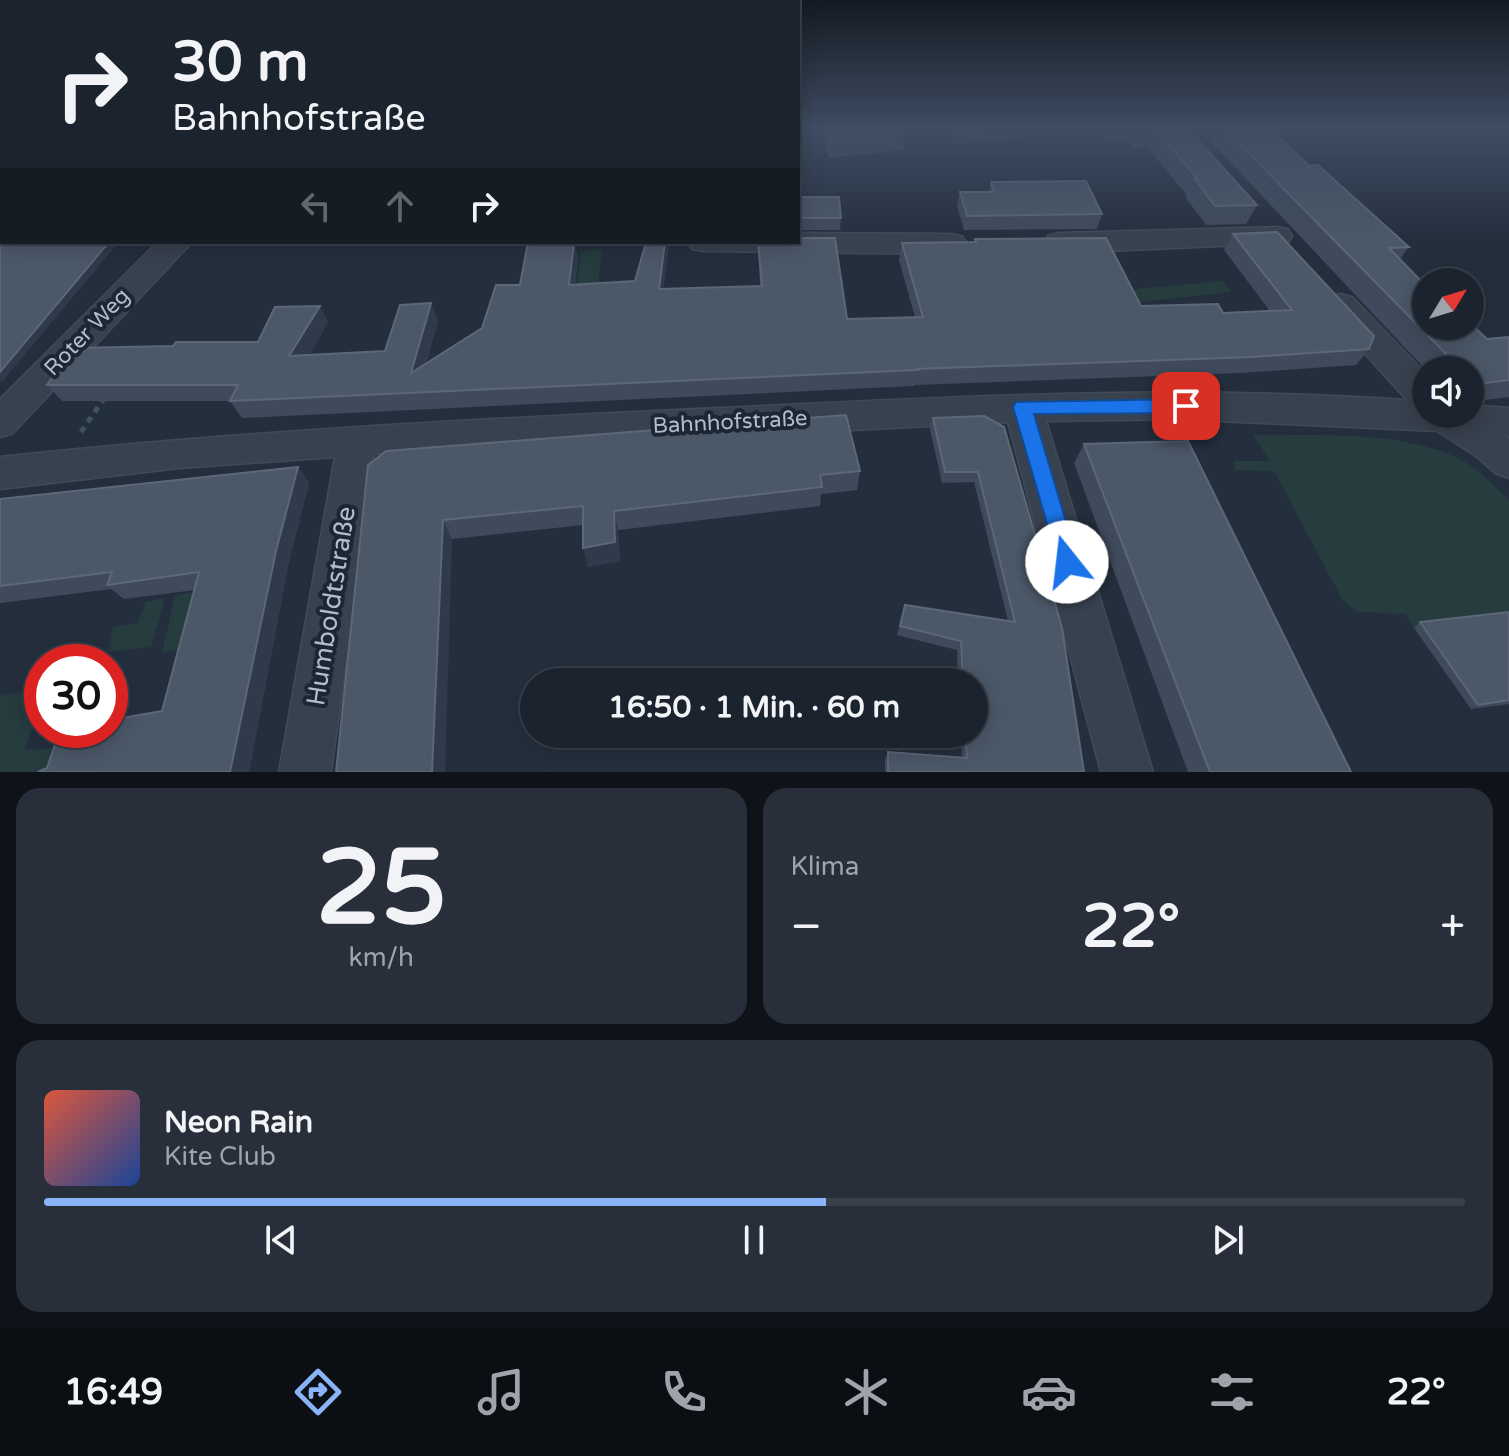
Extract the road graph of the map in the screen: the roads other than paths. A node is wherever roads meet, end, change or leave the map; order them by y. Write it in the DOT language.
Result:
graph roads {
  1 [pos="800,243"];
  2 [pos="1029,243"];
  3 [pos="175,244"];
  4 [pos="985,244"];
  5 [pos="114,349"];
  6 [pos="70,350"];
  7 [pos="1412,382"];
  8 [pos="1023,407"];
  9 [pos="1412,413"];
  10 [pos="1484,418"];
  11 [pos="1509,422"];
  12 [pos="0,423"];
  13 [pos="1465,428"];
  14 [pos="357,440"];
  15 [pos="1509,462"];
  16 [pos="0,473"];
  17 [pos="305,772"];
  18 [pos="1127,772"];
  1 -- 4 [label="street"];
  2 -- 7 [label="street"];
  3 -- 6 [label="street, Roter Weg"];
  5 -- 6 [label="street"];
  6 -- 12 [label="street, Roter Weg"];
  8 -- 9 [label="street, Bahnhofstraße"];
  8 -- 14 [label="street, Bahnhofstraße"];
  8 -- 18 [label="street"];
  10 -- 11 [label="street, Bahnhofstraße"];
  13 -- 15 [label="street"];
  14 -- 16 [label="street, Bahnhofstraße"];
  14 -- 17 [label="street, Humboldtstraße"];
}
